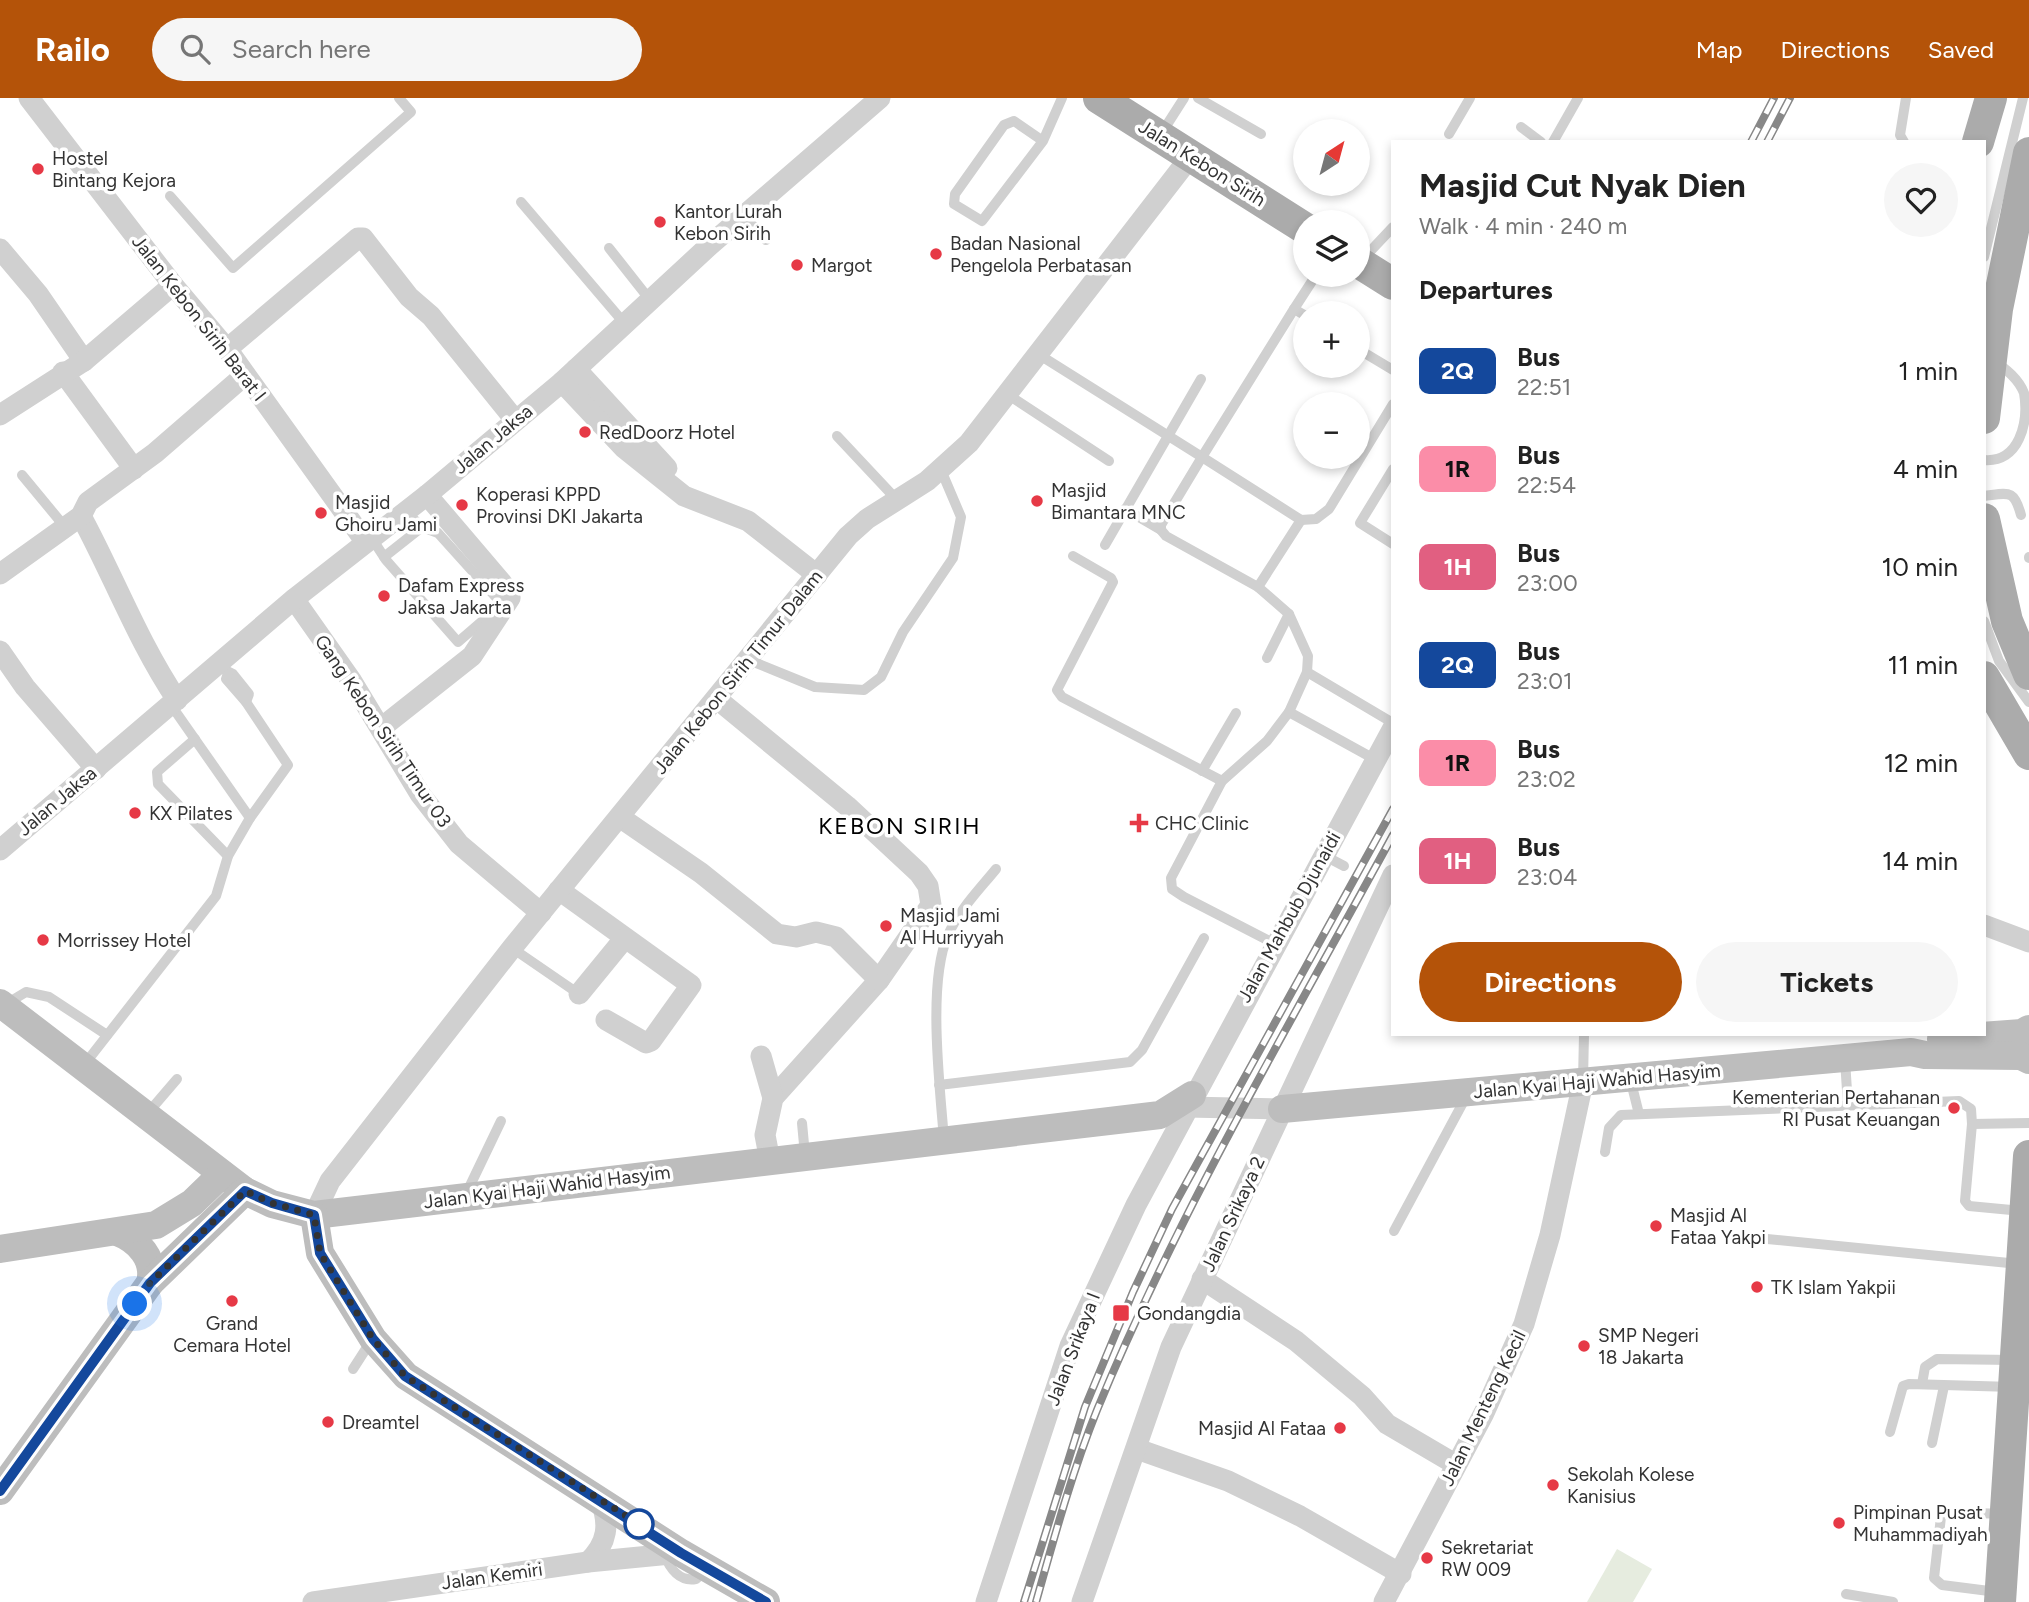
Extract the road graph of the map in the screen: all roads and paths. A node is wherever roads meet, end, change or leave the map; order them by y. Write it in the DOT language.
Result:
graph roads {
  1 [pos="29,98"];
  2 [pos="399,98"];
  3 [pos="880,98"];
  4 [pos="1062,98"];
  5 [pos="1099,98"];
  6 [pos="1184,98"];
  7 [pos="1198,98"];
  8 [pos="1471,98"];
  9 [pos="1578,98"];
  10 [pos="1906,98"];
  11 [pos="1991,98"];
  12 [pos="2023,98"];
  13 [pos="1521,127"];
  14 [pos="1261,134"];
  15 [pos="1449,134"];
  16 [pos="1160,137"];
  17 [pos="1538,140"];
  18 [pos="1554,140"];
  19 [pos="1903,140"];
  20 [pos="1979,140"];
  21 [pos="1043,141"];
  22 [pos="2029,153"];
  23 [pos="1191,156"];
  24 [pos="170,196"];
  25 [pos="521,202"];
  26 [pos="744,216"];
  27 [pos="1293,221"];
  28 [pos="1391,229"];
  29 [pos="766,240"];
  30 [pos="609,247"];
  31 [pos="0,249"];
  32 [pos="2006,250"];
  33 [pos="1370,251"];
  34 [pos="1370,269"];
  35 [pos="1391,283"];
  36 [pos="173,285"];
  37 [pos="650,300"];
  38 [pos="1293,311"];
  39 [pos="625,324"];
  40 [pos="228,348"];
  41 [pos="1038,354"];
  42 [pos="1370,356"];
  43 [pos="1991,360"];
  44 [pos="84,361"];
  45 [pos="1391,369"];
  46 [pos="63,372"];
  47 [pos="245,375"];
  48 [pos="569,375"];
  49 [pos="1201,379"];
  50 [pos="1007,394"];
  51 [pos="1986,401"];
  52 [pos="1391,407"];
  53 [pos="0,415"];
  54 [pos="515,420"];
  55 [pos="1167,435"];
  56 [pos="837,436"];
  57 [pos="1202,457"];
  58 [pos="1986,460"];
  59 [pos="1109,461"];
  60 [pos="667,468"];
  61 [pos="134,469"];
  62 [pos="941,470"];
  63 [pos="1391,472"];
  64 [pos="22,475"];
  65 [pos="427,495"];
  66 [pos="1986,496"];
  67 [pos="897,500"];
  68 [pos="1125,509"];
  69 [pos="405,511"];
  70 [pos="2021,515"];
  71 [pos="1301,520"];
  72 [pos="73,522"];
  73 [pos="422,527"];
  74 [pos="1161,530"];
  75 [pos="1986,530"];
  76 [pos="368,539"];
  77 [pos="1391,543"];
  78 [pos="1105,545"];
  79 [pos="1073,556"];
  80 [pos="384,557"];
  81 [pos="0,574"];
  82 [pos="817,575"];
  83 [pos="1258,587"];
  84 [pos="294,599"];
  85 [pos="1289,614"];
  86 [pos="1992,619"];
  87 [pos="0,651"];
  88 [pos="1267,658"];
  89 [pos="749,660"];
  90 [pos="1989,665"];
  91 [pos="224,668"];
  92 [pos="1307,671"];
  93 [pos="2029,683"];
  94 [pos="718,699"];
  95 [pos="174,703"];
  96 [pos="1289,712"];
  97 [pos="1236,713"];
  98 [pos="1391,722"];
  99 [pos="381,728"];
  100 [pos="1391,732"];
  101 [pos="195,740"];
  102 [pos="2029,754"];
  103 [pos="1376,760"];
  104 [pos="96,769"];
  105 [pos="1202,771"];
  106 [pos="1222,781"];
  107 [pos="250,818"];
  108 [pos="621,818"];
  109 [pos="0,850"];
  110 [pos="1323,855"];
  111 [pos="228,856"];
  112 [pos="1344,866"];
  113 [pos="996,869"];
  114 [pos="1391,879"];
  115 [pos="559,890"];
  116 [pos="541,913"];
  117 [pos="1986,926"];
  118 [pos="1204,938"];
  119 [pos="624,939"];
  120 [pos="2029,942"];
  121 [pos="1275,944"];
  122 [pos="512,948"];
  123 [pos="878,980"];
  124 [pos="579,994"];
  125 [pos="2,1004"];
  126 [pos="606,1020"];
  127 [pos="2029,1029"];
  128 [pos="107,1035"];
  129 [pos="1584,1036"];
  130 [pos="1981,1036"];
  131 [pos="1986,1036"];
  132 [pos="1912,1052"];
  133 [pos="761,1056"];
  134 [pos="1844,1058"];
  135 [pos="2029,1060"];
  136 [pos="82,1067"];
  137 [pos="1630,1078"];
  138 [pos="177,1079"];
  139 [pos="1583,1082"];
  140 [pos="939,1085"];
  141 [pos="1470,1092"];
  142 [pos="773,1098"];
  143 [pos="1848,1105"];
  144 [pos="1282,1109"];
  145 [pos="1178,1113"];
  146 [pos="1639,1114"];
  147 [pos="145,1116"];
  148 [pos="501,1121"];
  149 [pos="802,1123"];
  150 [pos="2029,1123"];
  151 [pos="1972,1124"];
  152 [pos="944,1140"];
  153 [pos="1605,1152"];
  154 [pos="2029,1156"];
  155 [pos="806,1157"];
  156 [pos="771,1161"];
  157 [pos="222,1174"];
  158 [pos="245,1191"];
  159 [pos="464,1197"];
  160 [pos="2025,1211"];
  161 [pos="314,1215"];
  162 [pos="1394,1231"];
  163 [pos="117,1232"];
  164 [pos="1757,1238"];
  165 [pos="0,1249"];
  166 [pos="2021,1264"];
  167 [pos="1202,1279"];
  168 [pos="150,1283"];
  169 [pos="373,1339"];
  170 [pos="353,1368"];
  171 [pos="2015,1374"];
  172 [pos="1922,1384"];
  173 [pos="1944,1386"];
  174 [pos="1890,1432"];
  175 [pos="1932,1443"];
  176 [pos="1137,1449"];
  177 [pos="1455,1464"];
  178 [pos="0,1491"];
  179 [pos="600,1499"];
  180 [pos="2007,1514"];
  181 [pos="673,1554"];
  182 [pos="588,1562"];
  183 [pos="1401,1574"];
  184 [pos="1846,1594"];
  185 [pos="2000,1597"];
  186 [pos="313,1602"];
  187 [pos="766,1602"];
  188 [pos="986,1602"];
  189 [pos="1082,1602"];
  190 [pos="1384,1602"];
  191 [pos="1894,1602"];
  1 -- 36 [label="street, Jalan Kebon Sirih Barat I"];
  2 -- 24 [label="lane"];
  3 -- 26 [label="street, Jalan Jaksa"];
  4 -- 21 [label="lane"];
  5 -- 16 [label="main road, Jalan Kebon Sirih"];
  6 -- 16 [label="lane"];
  7 -- 14 [label="lane"];
  8 -- 15 [label="lane"];
  9 -- 18 [label="lane"];
  10 -- 19 [label="lane"];
  11 -- 20 [label="main road"];
  12 -- 32 [label="lane"];
  13 -- 17 [label="lane"];
  16 -- 23 [label="main road, Jalan Kebon Sirih"];
  21 -- 21 [label="lane"];
  22 -- 32 [label="main road"];
  23 -- 27 [label="main road, Jalan Kebon Sirih"];
  23 -- 41 [label="street, Jalan Kebon Sirih Timur Dalam"];
  25 -- 39 [label="lane"];
  26 -- 29 [label="lane"];
  26 -- 37 [label="street, Jalan Jaksa"];
  28 -- 33 [label="lane"];
  30 -- 37 [label="lane"];
  31 -- 44 [label="street"];
  32 -- 43 [label="main road"];
  34 -- 35 [label="main road"];
  36 -- 40 [label="street, Jalan Kebon Sirih Barat I"];
  36 -- 44 [label="street"];
  37 -- 39 [label="street, Jalan Jaksa"];
  38 -- 57 [label="lane"];
  39 -- 48 [label="street, Jalan Jaksa"];
  40 -- 47 [label="street, Jalan Kebon Sirih Barat I"];
  40 -- 54 [label="street"];
  41 -- 50 [label="street, Jalan Kebon Sirih Timur Dalam"];
  41 -- 55 [label="lane"];
  42 -- 45 [label="lane"];
  43 -- 51 [label="main road"];
  43 -- 58 [label="lane"];
  44 -- 46 [label="street"];
  46 -- 53 [label="street"];
  46 -- 61 [label="street"];
  47 -- 61 [label="street"];
  47 -- 76 [label="street, Jalan Kebon Sirih Barat I"];
  48 -- 54 [label="street, Jalan Jaksa"];
  48 -- 60 [label="street"];
  48 -- 82 [label="street"];
  49 -- 55 [label="lane"];
  50 -- 59 [label="lane"];
  50 -- 62 [label="street, Jalan Kebon Sirih Timur Dalam"];
  52 -- 71 [label="lane"];
  54 -- 65 [label="street, Jalan Jaksa"];
  55 -- 57 [label="lane"];
  55 -- 68 [label="lane"];
  56 -- 67 [label="lane"];
  57 -- 71 [label="lane"];
  57 -- 74 [label="lane"];
  61 -- 72 [label="street"];
  62 -- 67 [label="street, Jalan Kebon Sirih Timur Dalam"];
  62 -- 89 [label="lane"];
  63 -- 77 [label="lane"];
  64 -- 72 [label="lane"];
  65 -- 69 [label="street, Jalan Jaksa"];
  65 -- 99 [label="street"];
  66 -- 70 [label="lane"];
  67 -- 82 [label="street, Jalan Kebon Sirih Timur Dalam"];
  68 -- 74 [label="lane"];
  68 -- 78 [label="lane"];
  69 -- 73 [label="lane"];
  69 -- 76 [label="street, Jalan Jaksa"];
  71 -- 83 [label="lane"];
  72 -- 81 [label="street"];
  72 -- 95 [label="street"];
  73 -- 80 [label="lane"];
  73 -- 80 [label="lane"];
  74 -- 83 [label="lane"];
  75 -- 86 [label="main road"];
  76 -- 80 [label="lane"];
  76 -- 84 [label="street, Jalan Jaksa"];
  79 -- 105 [label="lane"];
  82 -- 89 [label="street, Jalan Kebon Sirih Timur Dalam"];
  83 -- 85 [label="lane"];
  84 -- 91 [label="street, Jalan Jaksa"];
  84 -- 99 [label="street, Gang Kebon Sirih Timur 03"];
  85 -- 88 [label="lane"];
  85 -- 92 [label="lane"];
  86 -- 90 [label="lane"];
  86 -- 93 [label="main road"];
  87 -- 104 [label="street"];
  89 -- 94 [label="street, Jalan Kebon Sirih Timur Dalam"];
  90 -- 93 [label="main road"];
  90 -- 102 [label="main road"];
  91 -- 95 [label="street, Jalan Jaksa"];
  91 -- 107 [label="lane"];
  92 -- 96 [label="lane"];
  92 -- 98 [label="lane"];
  94 -- 108 [label="street, Jalan Kebon Sirih Timur Dalam"];
  94 -- 123 [label="street"];
  95 -- 101 [label="lane"];
  95 -- 104 [label="street, Jalan Jaksa"];
  96 -- 103 [label="lane"];
  96 -- 106 [label="lane"];
  97 -- 105 [label="lane"];
  99 -- 116 [label="street, Gang Kebon Sirih Timur 03"];
  100 -- 103 [label="street, Jalan Mahbub Djunaidi"];
  101 -- 107 [label="lane"];
  101 -- 111 [label="lane"];
  103 -- 110 [label="street, Jalan Mahbub Djunaidi"];
  104 -- 109 [label="street, Jalan Jaksa"];
  105 -- 106 [label="lane"];
  106 -- 121 [label="lane"];
  107 -- 111 [label="lane"];
  108 -- 115 [label="street, Jalan Kebon Sirih Timur Dalam"];
  108 -- 123 [label="street"];
  110 -- 112 [label="lane"];
  110 -- 121 [label="street, Jalan Mahbub Djunaidi"];
  111 -- 128 [label="lane"];
  113 -- 140 [label="lane"];
  114 -- 144 [label="street, Jalan Srikaya 2"];
  115 -- 116 [label="street, Jalan Kebon Sirih Timur Dalam"];
  115 -- 119 [label="street"];
  116 -- 122 [label="street, Jalan Kebon Sirih Timur Dalam"];
  117 -- 120 [label="street"];
  118 -- 140 [label="lane"];
  119 -- 124 [label="street"];
  119 -- 126 [label="street"];
  121 -- 145 [label="street, Jalan Mahbub Djunaidi"];
  122 -- 124 [label="lane"];
  122 -- 161 [label="street, Jalan Kebon Sirih Timur Dalam"];
  123 -- 142 [label="street"];
  125 -- 128 [label="lane"];
  125 -- 136 [label="street, Jalan Kyai Haji Wahid Hasyim"];
  127 -- 131 [label="street, Jalan Kyai Haji Wahid Hasyim"];
  128 -- 136 [label="lane"];
  129 -- 139 [label="lane"];
  130 -- 132 [label="street, Jalan Kyai Haji Wahid Hasyim"];
  132 -- 134 [label="street, Jalan Kyai Haji Wahid Hasyim"];
  132 -- 135 [label="street, Jalan Kyai Haji Wahid Hasyim"];
  133 -- 142 [label="street"];
  134 -- 137 [label="street, Jalan Kyai Haji Wahid Hasyim"];
  134 -- 143 [label="lane"];
  136 -- 147 [label="street, Jalan Kyai Haji Wahid Hasyim"];
  137 -- 139 [label="street, Jalan Kyai Haji Wahid Hasyim"];
  137 -- 146 [label="lane"];
  138 -- 147 [label="lane"];
  139 -- 141 [label="street, Jalan Kyai Haji Wahid Hasyim"];
  139 -- 177 [label="street, Jalan Menteng Kecil"];
  140 -- 152 [label="lane"];
  141 -- 144 [label="street, Jalan Kyai Haji Wahid Hasyim"];
  141 -- 162 [label="lane"];
  142 -- 156 [label="street"];
  143 -- 146 [label="lane"];
  143 -- 151 [label="lane"];
  144 -- 145 [label="street"];
  144 -- 167 [label="street, Jalan Srikaya 2"];
  145 -- 152 [label="street, Jalan Kyai Haji Wahid Hasyim"];
  145 -- 188 [label="street, Jalan Srikaya I"];
  146 -- 153 [label="lane"];
  147 -- 157 [label="street, Jalan Kyai Haji Wahid Hasyim"];
  148 -- 159 [label="lane"];
  149 -- 155 [label="lane"];
  150 -- 151 [label="lane"];
  151 -- 160 [label="lane"];
  152 -- 155 [label="street, Jalan Kyai Haji Wahid Hasyim"];
  154 -- 160 [label="main road"];
  155 -- 156 [label="street, Jalan Kyai Haji Wahid Hasyim"];
  156 -- 159 [label="street, Jalan Kyai Haji Wahid Hasyim"];
  157 -- 158 [label="street, Jalan Kyai Haji Wahid Hasyim"];
  157 -- 163 [label="street"];
  158 -- 161 [label="street, Jalan Kyai Haji Wahid Hasyim"];
  158 -- 168 [label="street"];
  159 -- 161 [label="street, Jalan Kyai Haji Wahid Hasyim"];
  160 -- 166 [label="main road"];
  161 -- 169 [label="street"];
  163 -- 165 [label="street"];
  163 -- 168 [label="street"];
  164 -- 166 [label="lane"];
  166 -- 171 [label="main road"];
  167 -- 176 [label="street, Jalan Srikaya 2"];
  167 -- 177 [label="street"];
  168 -- 178 [label="street"];
  169 -- 170 [label="lane"];
  169 -- 179 [label="street"];
  171 -- 172 [label="lane"];
  171 -- 173 [label="lane"];
  171 -- 180 [label="main road"];
  172 -- 173 [label="lane"];
  172 -- 174 [label="lane"];
  173 -- 175 [label="lane"];
  176 -- 183 [label="street"];
  176 -- 189 [label="street, Jalan Srikaya 2"];
  177 -- 183 [label="street, Jalan Menteng Kecil"];
  179 -- 181 [label="street"];
  179 -- 182 [label="street"];
  180 -- 185 [label="main road"];
  180 -- 185 [label="lane"];
  181 -- 182 [label="street, Jalan Kemiri"];
  181 -- 187 [label="street"];
  182 -- 186 [label="street, Jalan Kemiri"];
  183 -- 190 [label="street, Jalan Menteng Kecil"];
  184 -- 191 [label="lane"];
}
